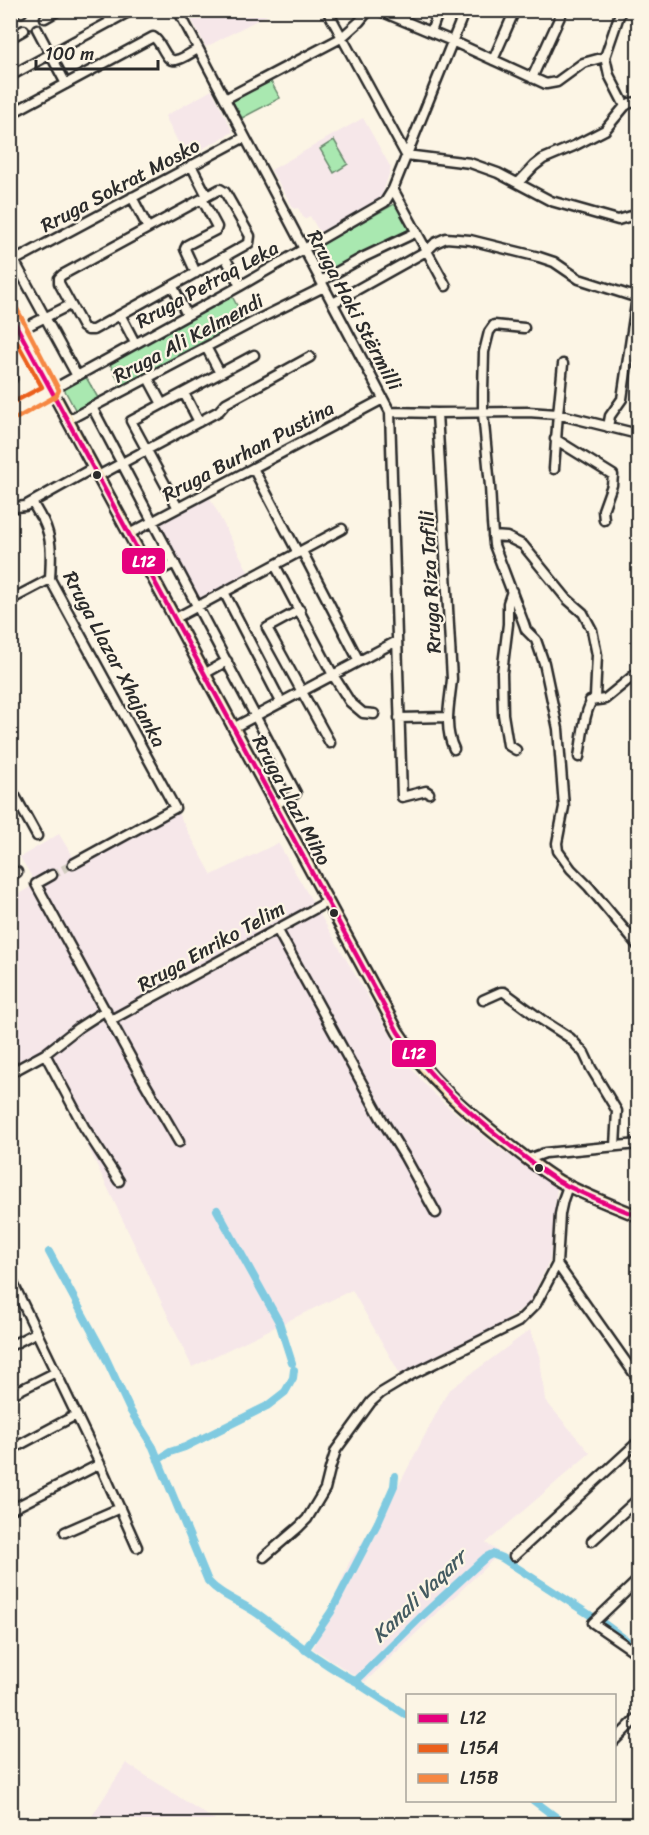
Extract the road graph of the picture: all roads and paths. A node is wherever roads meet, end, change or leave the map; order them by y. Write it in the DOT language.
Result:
graph roads {
  1 [pos="59,10"];
  2 [pos="105,10"];
  3 [pos="132,10"];
  4 [pos="178,10"];
  5 [pos="327,10"];
  6 [pos="369,10"];
  7 [pos="378,10"];
  8 [pos="439,10"];
  9 [pos="465,10"];
  10 [pos="515,10"];
  11 [pos="563,10"];
  12 [pos="621,10"];
  13 [pos="45,18"];
  14 [pos="111,22"];
  15 [pos="37,29"];
  16 [pos="24,30"];
  17 [pos="431,32"];
  18 [pos="10,38"];
  19 [pos="341,38"];
  20 [pos="452,41"];
  21 [pos="198,49"];
  22 [pos="50,55"];
  23 [pos="605,57"];
  24 [pos="493,60"];
  25 [pos="10,76"];
  26 [pos="532,78"];
  27 [pos="66,84"];
  28 [pos="225,99"];
  29 [pos="639,102"];
  30 [pos="625,106"];
  31 [pos="10,114"];
  32 [pos="245,136"];
  33 [pos="405,155"];
  34 [pos="191,165"];
  35 [pos="518,183"];
  36 [pos="393,189"];
  37 [pos="132,197"];
  38 [pos="204,198"];
  39 [pos="639,214"];
  40 [pos="148,228"];
  41 [pos="417,232"];
  42 [pos="304,249"];
  43 [pos="428,250"];
  44 [pos="225,258"];
  45 [pos="12,259"];
  46 [pos="196,273"];
  47 [pos="323,284"];
  48 [pos="172,286"];
  49 [pos="240,286"];
  50 [pos="446,286"];
  51 [pos="638,298"];
  52 [pos="333,303"];
  53 [pos="70,305"];
  54 [pos="10,312"];
  55 [pos="187,315"];
  56 [pos="121,316"];
  57 [pos="45,318"];
  58 [pos="524,328"];
  59 [pos="20,330"];
  60 [pos="135,343"];
  61 [pos="206,347"];
  62 [pos="254,355"];
  63 [pos="310,357"];
  64 [pos="563,364"];
  65 [pos="220,373"];
  66 [pos="76,376"];
  67 [pos="148,378"];
  68 [pos="52,390"];
  69 [pos="184,393"];
  70 [pos="384,399"];
  71 [pos="162,404"];
  72 [pos="92,407"];
  73 [pos="390,411"];
  74 [pos="10,413"];
  75 [pos="437,413"];
  76 [pos="483,413"];
  77 [pos="556,414"];
  78 [pos="68,420"];
  79 [pos="199,422"];
  80 [pos="608,427"];
  81 [pos="639,434"];
  82 [pos="555,440"];
  83 [pos="146,450"];
  84 [pos="121,463"];
  85 [pos="253,468"];
  86 [pos="554,469"];
  87 [pos="95,472"];
  88 [pos="32,502"];
  89 [pos="10,503"];
  90 [pos="178,508"];
  91 [pos="604,520"];
  92 [pos="152,521"];
  93 [pos="342,529"];
  94 [pos="129,534"];
  95 [pos="493,536"];
  96 [pos="300,552"];
  97 [pos="175,563"];
  98 [pos="275,565"];
  99 [pos="151,575"];
  100 [pos="50,579"];
  101 [pos="512,591"];
  102 [pos="225,592"];
  103 [pos="10,600"];
  104 [pos="198,606"];
  105 [pos="300,610"];
  106 [pos="174,619"];
  107 [pos="397,641"];
  108 [pos="359,661"];
  109 [pos="227,662"];
  110 [pos="639,672"];
  111 [pos="204,674"];
  112 [pos="333,675"];
  113 [pos="302,691"];
  114 [pos="591,700"];
  115 [pos="281,702"];
  116 [pos="374,714"];
  117 [pos="255,716"];
  118 [pos="448,717"];
  119 [pos="399,718"];
  120 [pos="233,728"];
  121 [pos="330,743"];
  122 [pos="454,749"];
  123 [pos="516,750"];
  124 [pos="579,757"];
  125 [pos="10,787"];
  126 [pos="429,793"];
  127 [pos="275,804"];
  128 [pos="37,836"];
  129 [pos="73,864"];
  130 [pos="52,875"];
  131 [pos="327,902"];
  132 [pos="278,930"];
  133 [pos="639,946"];
  134 [pos="483,1000"];
  135 [pos="106,1010"];
  136 [pos="111,1020"];
  137 [pos="45,1054"];
  138 [pos="10,1073"];
  139 [pos="179,1142"];
  140 [pos="639,1144"];
  141 [pos="615,1146"];
  142 [pos="528,1159"];
  143 [pos="119,1181"];
  144 [pos="568,1186"];
  145 [pos="436,1213"];
  146 [pos="639,1216"];
  147 [pos="558,1264"];
  148 [pos="10,1277"];
  149 [pos="14,1292"];
  150 [pos="38,1332"];
  151 [pos="10,1346"];
  152 [pos="56,1372"];
  153 [pos="639,1379"];
  154 [pos="10,1395"];
  155 [pos="76,1415"];
  156 [pos="639,1442"];
  157 [pos="10,1450"];
  158 [pos="100,1464"];
  159 [pos="639,1499"];
  160 [pos="120,1508"];
  161 [pos="10,1510"];
  162 [pos="65,1532"];
  163 [pos="592,1541"];
  164 [pos="137,1547"];
  165 [pos="514,1556"];
  166 [pos="264,1557"];
  167 [pos="639,1580"];
  168 [pos="639,1654"];
  169 [pos="639,1717"];
  170 [pos="616,1740"];
  1 -- 13 [label="street"];
  2 -- 14 [label="street"];
  3 -- 14 [label="street"];
  4 -- 21 [label="street, Rruga Haki Stërmilli"];
  5 -- 19 [label="street"];
  6 -- 19 [label="street"];
  7 -- 17 [label="street"];
  8 -- 17 [label="street"];
  9 -- 20 [label="street, Rruga Petraq Leka"];
  10 -- 24 [label="street"];
  11 -- 26 [label="street"];
  12 -- 23 [label="street"];
  14 -- 22 [label="street"];
  15 -- 22 [label="street"];
  16 -- 18 [label="street"];
  17 -- 20 [label="street"];
  19 -- 28 [label="street"];
  19 -- 33 [label="street"];
  20 -- 24 [label="street"];
  20 -- 33 [label="street, Rruga Petraq Leka"];
  21 -- 27 [label="street"];
  21 -- 28 [label="street, Rruga Haki Stërmilli"];
  22 -- 25 [label="street"];
  22 -- 27 [label="street"];
  23 -- 26 [label="street"];
  23 -- 30 [label="street"];
  24 -- 26 [label="street"];
  27 -- 31 [label="street"];
  28 -- 32 [label="street, Rruga Haki Stërmilli"];
  29 -- 30 [label="street"];
  30 -- 35 [label="street"];
  32 -- 34 [label="street, Rruga Sokrat Mosko"];
  32 -- 42 [label="street, Rruga Haki Stërmilli"];
  33 -- 35 [label="street"];
  33 -- 36 [label="street, Rruga Petraq Leka"];
  34 -- 37 [label="street, Rruga Sokrat Mosko"];
  34 -- 38 [label="street"];
  35 -- 39 [label="street"];
  36 -- 41 [label="street"];
  36 -- 42 [label="street, Rruga Petraq Leka"];
  37 -- 40 [label="street"];
  37 -- 45 [label="street, Rruga Sokrat Mosko"];
  38 -- 40 [label="street"];
  38 -- 44 [label="street"];
  38 -- 46 [label="street"];
  40 -- 53 [label="street"];
  41 -- 43 [label="street"];
  41 -- 47 [label="street, Rruga Ali Kelmendi"];
  42 -- 47 [label="street, Rruga Haki Stërmilli"];
  42 -- 49 [label="street, Rruga Petraq Leka"];
  43 -- 50 [label="street"];
  43 -- 51 [label="street"];
  43 -- 52 [label="street"];
  44 -- 46 [label="street"];
  44 -- 49 [label="street"];
  45 -- 57 [label="street"];
  46 -- 48 [label="street"];
  47 -- 52 [label="street, Rruga Haki Stërmilli"];
  47 -- 61 [label="street, Rruga Ali Kelmendi"];
  48 -- 55 [label="street"];
  48 -- 56 [label="street"];
  49 -- 55 [label="street, Rruga Petraq Leka"];
  51 -- 80 [label="street"];
  52 -- 70 [label="street, Rruga Haki Stërmilli"];
  53 -- 56 [label="street"];
  53 -- 57 [label="street"];
  54 -- 59 [label="main road, Rruga Llazi Miho"];
  55 -- 60 [label="street, Rruga Petraq Leka"];
  56 -- 60 [label="street"];
  57 -- 59 [label="street"];
  57 -- 66 [label="street"];
  58 -- 76 [label="street"];
  59 -- 68 [label="main road, Rruga Llazi Miho"];
  60 -- 66 [label="street, Rruga Petraq Leka"];
  61 -- 65 [label="street"];
  61 -- 67 [label="street, Rruga Ali Kelmendi"];
  62 -- 65 [label="street"];
  63 -- 79 [label="street"];
  64 -- 77 [label="street"];
  65 -- 69 [label="street"];
  66 -- 68 [label="street, Rruga Petraq Leka"];
  67 -- 71 [label="street"];
  67 -- 72 [label="street, Rruga Ali Kelmendi"];
  68 -- 74 [label="street, Rruga Petraq Leka"];
  68 -- 78 [label="main road, Rruga Llazi Miho"];
  69 -- 71 [label="street"];
  69 -- 79 [label="street"];
  70 -- 73 [label="street, Rruga Haki Stërmilli"];
  70 -- 85 [label="street, Rruga Burhan Pustina"];
  71 -- 83 [label="street"];
  72 -- 78 [label="street, Rruga Ali Kelmendi"];
  72 -- 84 [label="street"];
  73 -- 75 [label="street"];
  73 -- 107 [label="street, Rruga Haki Stërmilli"];
  75 -- 76 [label="street"];
  75 -- 118 [label="street, Rruga Riza Tafili"];
  76 -- 77 [label="street"];
  76 -- 95 [label="street"];
  77 -- 80 [label="street"];
  77 -- 82 [label="street"];
  78 -- 87 [label="main road, Rruga Llazi Miho"];
  79 -- 83 [label="street"];
  80 -- 81 [label="street"];
  82 -- 86 [label="street"];
  82 -- 91 [label="street"];
  83 -- 84 [label="street"];
  83 -- 90 [label="street"];
  84 -- 87 [label="street"];
  84 -- 92 [label="street"];
  85 -- 90 [label="street, Rruga Burhan Pustina"];
  85 -- 96 [label="street"];
  87 -- 88 [label="street"];
  87 -- 94 [label="main road, Rruga Llazi Miho"];
  88 -- 89 [label="street"];
  88 -- 100 [label="street, Rruga Llazar Xhajanka"];
  90 -- 92 [label="street, Rruga Burhan Pustina"];
  92 -- 94 [label="street, Rruga Burhan Pustina"];
  92 -- 97 [label="street"];
  93 -- 96 [label="street"];
  94 -- 99 [label="main road, Rruga Llazi Miho"];
  95 -- 101 [label="street"];
  95 -- 114 [label="street"];
  96 -- 98 [label="street"];
  96 -- 108 [label="street"];
  97 -- 99 [label="street"];
  97 -- 104 [label="street"];
  98 -- 102 [label="street"];
  98 -- 105 [label="street"];
  99 -- 106 [label="main road, Rruga Llazi Miho"];
  100 -- 103 [label="street"];
  100 -- 129 [label="street, Rruga Llazar Xhajanka"];
  101 -- 123 [label="street"];
  101 -- 133 [label="street"];
  102 -- 104 [label="street"];
  102 -- 115 [label="street"];
  104 -- 106 [label="street"];
  104 -- 109 [label="street"];
  105 -- 112 [label="street"];
  105 -- 113 [label="street"];
  106 -- 111 [label="main road, Rruga Llazi Miho"];
  107 -- 108 [label="street"];
  107 -- 119 [label="street, Rruga Haki Stërmilli"];
  108 -- 112 [label="street"];
  109 -- 111 [label="street"];
  109 -- 117 [label="street"];
  110 -- 114 [label="street"];
  111 -- 120 [label="main road, Rruga Llazi Miho"];
  112 -- 113 [label="street"];
  112 -- 116 [label="street"];
  113 -- 115 [label="street"];
  113 -- 121 [label="street"];
  114 -- 124 [label="street"];
  115 -- 117 [label="street"];
  117 -- 120 [label="street"];
  117 -- 127 [label="street"];
  118 -- 119 [label="street"];
  118 -- 122 [label="street, Rruga Riza Tafili"];
  119 -- 126 [label="street, Rruga Haki Stërmilli"];
  120 -- 127 [label="main road, Rruga Llazi Miho"];
  125 -- 128 [label="street"];
  127 -- 131 [label="main road, Rruga Llazi Miho"];
  130 -- 135 [label="street"];
  131 -- 132 [label="street, Rruga Enriko Telim"];
  131 -- 142 [label="main road, Rruga Llazi Miho"];
  132 -- 136 [label="street, Rruga Enriko Telim"];
  132 -- 145 [label="street"];
  134 -- 141 [label="street"];
  135 -- 136 [label="street"];
  135 -- 137 [label="street"];
  136 -- 139 [label="street"];
  137 -- 138 [label="street"];
  137 -- 143 [label="street"];
  140 -- 141 [label="street"];
  141 -- 142 [label="street"];
  142 -- 144 [label="main road, Rruga Llazi Miho"];
  144 -- 146 [label="main road, Rruga Llazi Miho"];
  144 -- 147 [label="street"];
  147 -- 153 [label="street"];
  147 -- 166 [label="street"];
  148 -- 149 [label="street"];
  149 -- 150 [label="street"];
  150 -- 151 [label="street"];
  150 -- 152 [label="street"];
  152 -- 154 [label="street"];
  152 -- 155 [label="street"];
  155 -- 157 [label="street"];
  155 -- 158 [label="street"];
  156 -- 165 [label="street"];
  158 -- 160 [label="street"];
  158 -- 161 [label="street"];
  159 -- 163 [label="street"];
  160 -- 162 [label="street"];
  160 -- 164 [label="street"];
  167 -- 168 [label="street"];
  169 -- 170 [label="street"];
}
